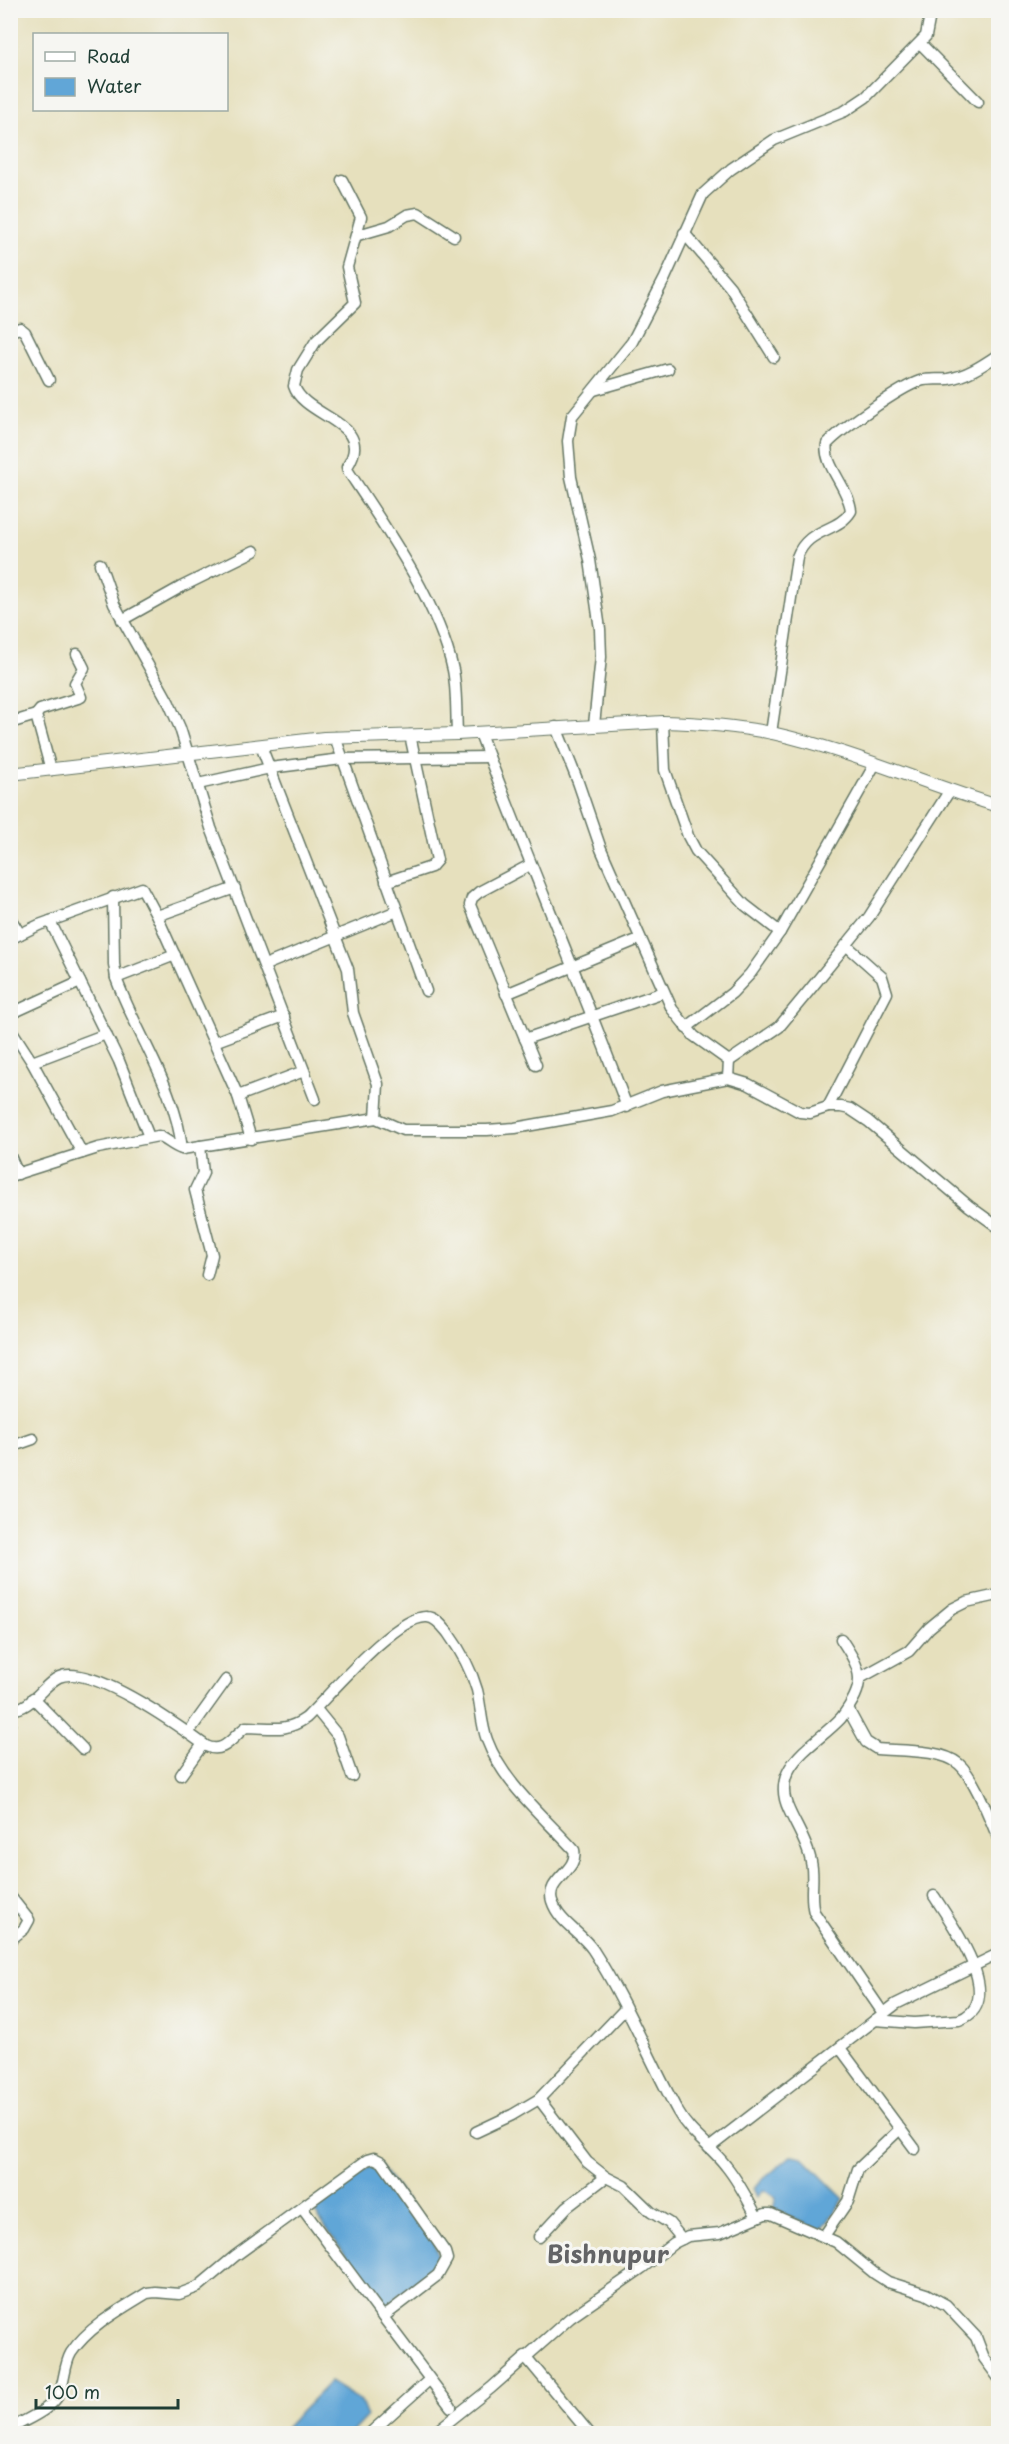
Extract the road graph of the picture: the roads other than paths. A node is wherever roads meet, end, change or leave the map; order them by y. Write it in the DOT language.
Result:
graph roads {
  1 [pos="927,10"];
  2 [pos="920,43"];
  3 [pos="978,102"];
  4 [pos="342,180"];
  5 [pos="684,233"];
  6 [pos="358,235"];
  7 [pos="454,236"];
  8 [pos="10,331"];
  9 [pos="999,355"];
  10 [pos="774,357"];
  11 [pos="668,369"];
  12 [pos="49,380"];
  13 [pos="594,390"];
  14 [pos="254,551"];
  15 [pos="100,564"];
  16 [pos="122,620"];
  17 [pos="77,654"];
  18 [pos="36,714"];
  19 [pos="663,722"];
  20 [pos="10,723"];
  21 [pos="594,725"];
  22 [pos="556,727"];
  23 [pos="480,733"];
  24 [pos="771,733"];
  25 [pos="457,734"];
  26 [pos="410,735"];
  27 [pos="335,737"];
  28 [pos="261,746"];
  29 [pos="190,753"];
  30 [pos="415,756"];
  31 [pos="489,756"];
  32 [pos="342,759"];
  33 [pos="875,764"];
  34 [pos="270,768"];
  35 [pos="51,770"];
  36 [pos="10,774"];
  37 [pos="198,784"];
  38 [pos="950,790"];
  39 [pos="999,806"];
  40 [pos="530,865"];
  41 [pos="386,882"];
  42 [pos="235,888"];
  43 [pos="113,897"];
  44 [pos="397,910"];
  45 [pos="158,916"];
  46 [pos="10,918"];
  47 [pos="50,921"];
  48 [pos="780,932"];
  49 [pos="15,937"];
  50 [pos="334,937"];
  51 [pos="639,939"];
  52 [pos="846,945"];
  53 [pos="175,955"];
  54 [pos="265,965"];
  55 [pos="573,966"];
  56 [pos="116,978"];
  57 [pos="80,982"];
  58 [pos="426,991"];
  59 [pos="664,992"];
  60 [pos="506,994"];
  61 [pos="10,1014"];
  62 [pos="284,1016"];
  63 [pos="593,1016"];
  64 [pos="10,1028"];
  65 [pos="686,1028"];
  66 [pos="106,1034"];
  67 [pos="525,1039"];
  68 [pos="214,1042"];
  69 [pos="729,1061"];
  70 [pos="32,1062"];
  71 [pos="536,1065"];
  72 [pos="304,1071"];
  73 [pos="728,1078"];
  74 [pos="238,1096"];
  75 [pos="315,1099"];
  76 [pos="627,1107"];
  77 [pos="828,1107"];
  78 [pos="376,1118"];
  79 [pos="149,1137"];
  80 [pos="251,1139"];
  81 [pos="200,1146"];
  82 [pos="182,1149"];
  83 [pos="82,1153"];
  84 [pos="10,1156"];
  85 [pos="14,1175"];
  86 [pos="999,1227"];
  87 [pos="207,1275"];
  88 [pos="33,1439"];
  89 [pos="10,1447"];
  90 [pos="999,1595"];
  91 [pos="841,1639"];
  92 [pos="860,1678"];
  93 [pos="226,1680"];
  94 [pos="33,1698"];
  95 [pos="316,1708"];
  96 [pos="10,1709"];
  97 [pos="848,1709"];
  98 [pos="188,1733"];
  99 [pos="203,1743"];
  100 [pos="83,1749"];
  101 [pos="181,1776"];
  102 [pos="352,1776"];
  103 [pos="999,1838"];
  104 [pos="10,1896"];
  105 [pos="934,1896"];
  106 [pos="10,1940"];
  107 [pos="999,1954"];
  108 [pos="978,1964"];
  109 [pos="625,2009"];
  110 [pos="879,2016"];
  111 [pos="840,2049"];
  112 [pos="539,2099"];
  113 [pos="900,2129"];
  114 [pos="476,2132"];
  115 [pos="709,2148"];
  116 [pos="915,2149"];
  117 [pos="606,2177"];
  118 [pos="302,2208"];
  119 [pos="757,2217"];
  120 [pos="824,2236"];
  121 [pos="539,2237"];
  122 [pos="682,2239"];
  123 [pos="383,2317"];
  124 [pos="525,2356"];
  125 [pos="999,2378"];
  126 [pos="429,2380"];
  127 [pos="451,2408"];
  128 [pos="10,2429"];
  129 [pos="369,2433"];
  130 [pos="432,2433"];
  131 [pos="590,2433"];
  1 -- 2 [label="street"];
  2 -- 3 [label="street"];
  2 -- 5 [label="street"];
  4 -- 6 [label="street"];
  5 -- 10 [label="street"];
  5 -- 13 [label="street"];
  6 -- 7 [label="street"];
  6 -- 25 [label="street"];
  8 -- 12 [label="street"];
  9 -- 24 [label="street"];
  11 -- 13 [label="street"];
  13 -- 21 [label="street"];
  14 -- 16 [label="street"];
  15 -- 16 [label="street"];
  16 -- 29 [label="street"];
  17 -- 18 [label="street"];
  18 -- 20 [label="street"];
  18 -- 35 [label="street"];
  19 -- 21 [label="street"];
  19 -- 24 [label="street"];
  19 -- 48 [label="street"];
  21 -- 22 [label="street"];
  22 -- 23 [label="street"];
  22 -- 51 [label="street"];
  23 -- 25 [label="street"];
  23 -- 31 [label="street"];
  24 -- 33 [label="street"];
  25 -- 26 [label="street"];
  26 -- 27 [label="street"];
  26 -- 30 [label="street"];
  27 -- 28 [label="street"];
  27 -- 32 [label="street"];
  28 -- 29 [label="street"];
  28 -- 34 [label="street"];
  29 -- 35 [label="street"];
  29 -- 37 [label="street"];
  30 -- 31 [label="street"];
  30 -- 32 [label="street"];
  30 -- 41 [label="street"];
  31 -- 40 [label="street"];
  32 -- 34 [label="street"];
  32 -- 41 [label="street"];
  33 -- 38 [label="street"];
  33 -- 48 [label="street"];
  34 -- 37 [label="street"];
  34 -- 50 [label="street"];
  35 -- 36 [label="street"];
  37 -- 42 [label="street"];
  38 -- 39 [label="street"];
  38 -- 52 [label="street"];
  40 -- 55 [label="street"];
  40 -- 60 [label="street"];
  41 -- 44 [label="street"];
  42 -- 45 [label="street"];
  42 -- 54 [label="street"];
  43 -- 45 [label="street"];
  43 -- 47 [label="street"];
  43 -- 56 [label="street"];
  44 -- 50 [label="street"];
  44 -- 58 [label="street"];
  45 -- 53 [label="street"];
  46 -- 49 [label="street"];
  47 -- 49 [label="street"];
  47 -- 57 [label="street"];
  48 -- 65 [label="street"];
  50 -- 54 [label="street"];
  50 -- 78 [label="street"];
  51 -- 55 [label="street"];
  51 -- 59 [label="street"];
  52 -- 69 [label="street"];
  52 -- 77 [label="street"];
  53 -- 56 [label="street"];
  53 -- 68 [label="street"];
  54 -- 62 [label="street"];
  55 -- 60 [label="street"];
  55 -- 63 [label="street"];
  56 -- 82 [label="street"];
  57 -- 61 [label="street"];
  57 -- 66 [label="street"];
  59 -- 63 [label="street"];
  59 -- 65 [label="street"];
  60 -- 67 [label="street"];
  62 -- 68 [label="street"];
  62 -- 72 [label="street"];
  63 -- 67 [label="street"];
  63 -- 76 [label="street"];
  64 -- 70 [label="street"];
  65 -- 69 [label="street"];
  66 -- 70 [label="street"];
  66 -- 79 [label="street"];
  67 -- 71 [label="street"];
  68 -- 74 [label="street"];
  69 -- 73 [label="street"];
  70 -- 83 [label="street"];
  72 -- 74 [label="street"];
  72 -- 75 [label="street"];
  73 -- 76 [label="street"];
  73 -- 77 [label="street"];
  74 -- 80 [label="street"];
  76 -- 78 [label="street"];
  77 -- 86 [label="street"];
  78 -- 80 [label="street"];
  79 -- 82 [label="street"];
  79 -- 83 [label="street"];
  80 -- 81 [label="street"];
  81 -- 82 [label="street"];
  81 -- 87 [label="street"];
  83 -- 85 [label="street"];
  84 -- 85 [label="street"];
  88 -- 89 [label="street"];
  90 -- 92 [label="street"];
  91 -- 92 [label="street"];
  92 -- 97 [label="street"];
  93 -- 98 [label="street"];
  94 -- 96 [label="street"];
  94 -- 98 [label="street"];
  94 -- 100 [label="street"];
  95 -- 99 [label="street"];
  95 -- 102 [label="street"];
  95 -- 109 [label="street"];
  97 -- 103 [label="street"];
  97 -- 110 [label="street"];
  98 -- 99 [label="street"];
  99 -- 101 [label="street"];
  104 -- 106 [label="street"];
  105 -- 108 [label="street"];
  107 -- 108 [label="street"];
  108 -- 110 [label="street"];
  108 -- 110 [label="street"];
  109 -- 112 [label="street"];
  109 -- 115 [label="street"];
  110 -- 111 [label="street"];
  111 -- 113 [label="street"];
  111 -- 115 [label="street"];
  112 -- 114 [label="street"];
  112 -- 117 [label="street"];
  113 -- 116 [label="street"];
  113 -- 120 [label="street"];
  115 -- 119 [label="street"];
  117 -- 121 [label="street"];
  117 -- 122 [label="street"];
  118 -- 123 [label="street"];
  118 -- 123 [label="street"];
  118 -- 128 [label="street"];
  119 -- 120 [label="street"];
  119 -- 122 [label="street"];
  120 -- 125 [label="street"];
  122 -- 124 [label="street"];
  123 -- 126 [label="street"];
  124 -- 130 [label="street"];
  124 -- 131 [label="street"];
  126 -- 127 [label="street"];
  126 -- 129 [label="street"];
}
